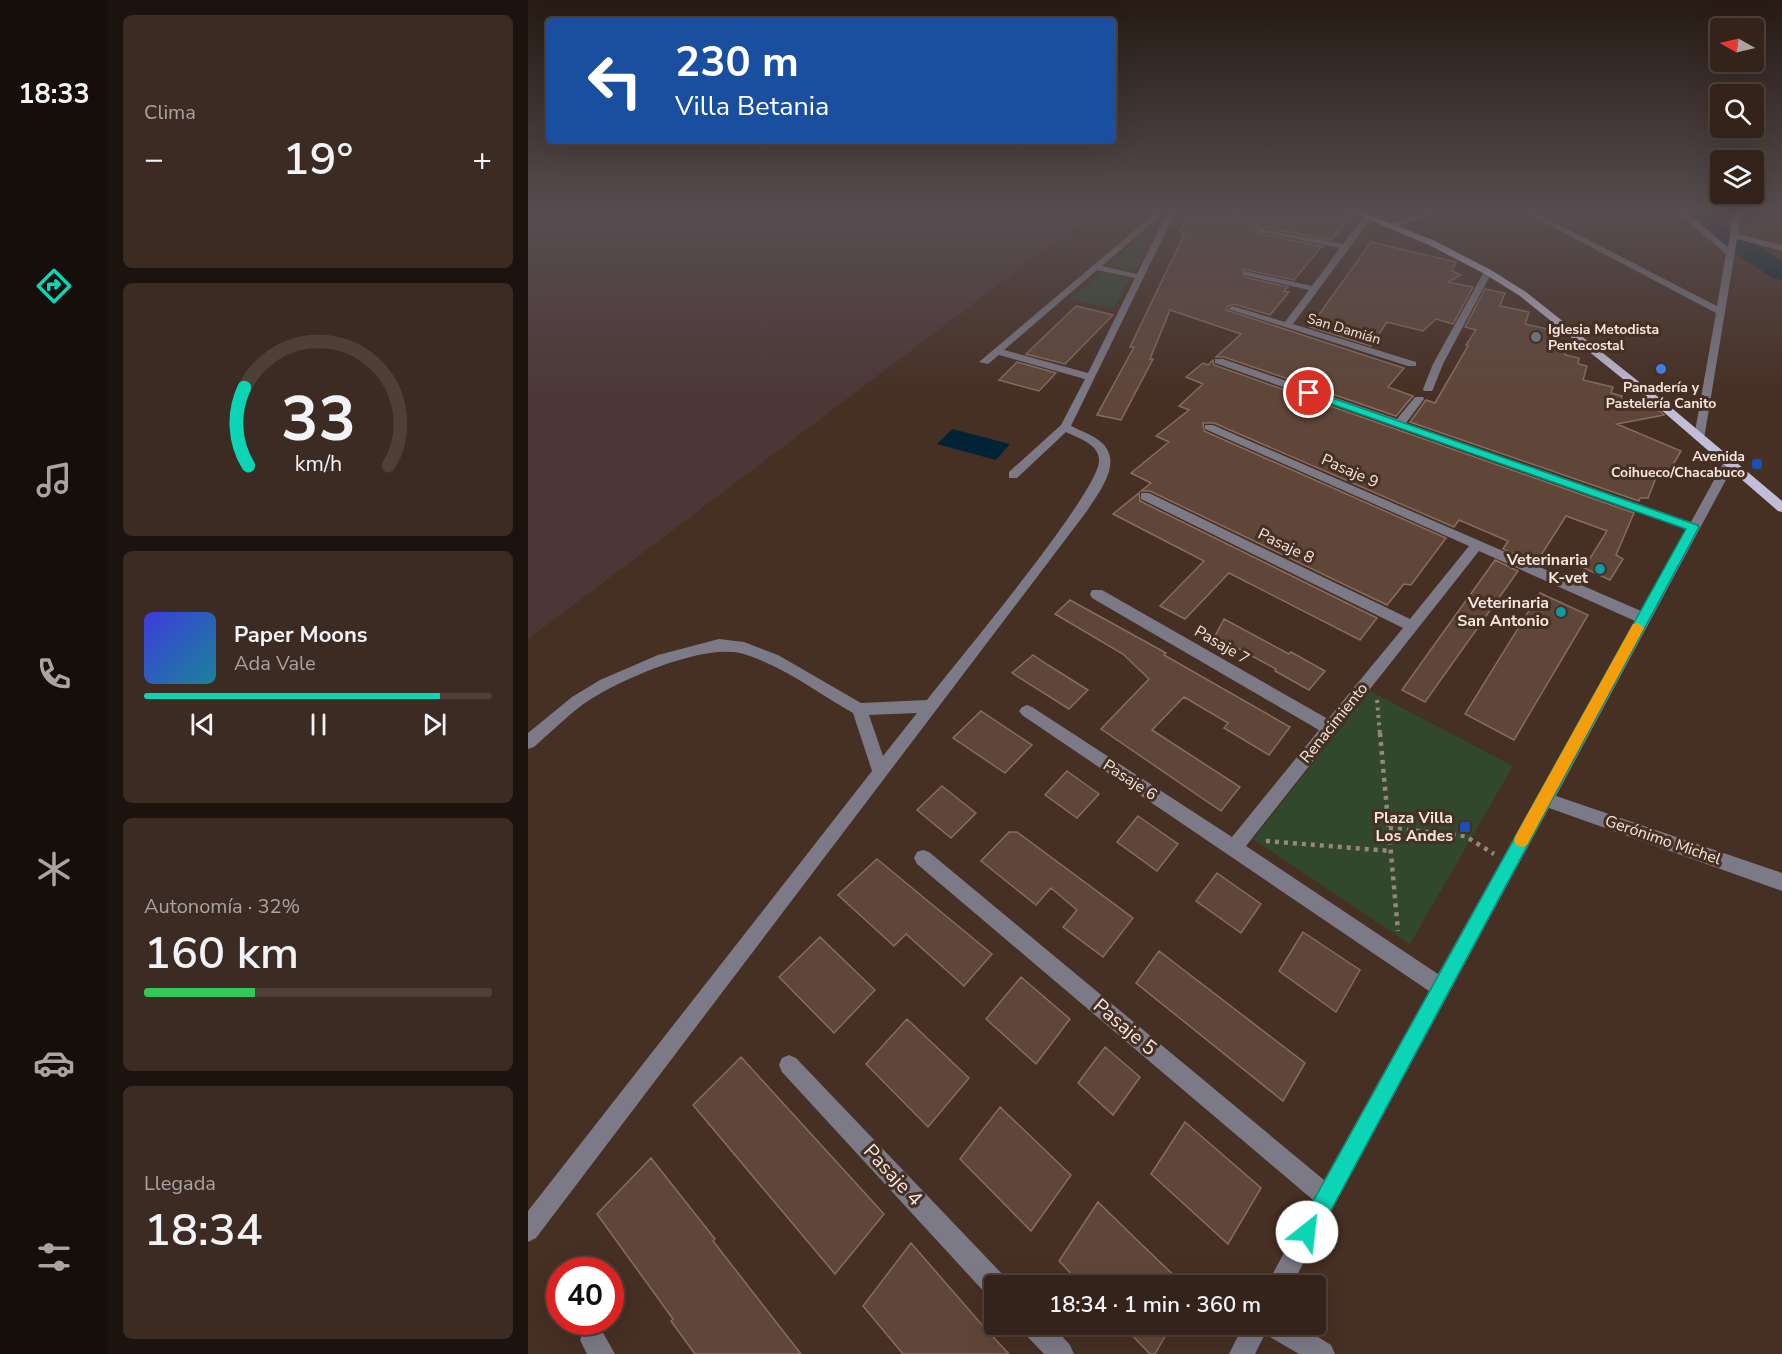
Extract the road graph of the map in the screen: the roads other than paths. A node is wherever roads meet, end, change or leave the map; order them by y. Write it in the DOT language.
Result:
graph roads {
  1 [pos="1089,272"];
  2 [pos="1118,272"];
  3 [pos="1142,272"];
  4 [pos="1327,272"];
  5 [pos="1488,272"];
  6 [pos="1645,272"];
  7 [pos="1727,272"];
  8 [pos="1247,273"];
  9 [pos="1140,277"];
  10 [pos="1315,289"];
  11 [pos="1233,309"];
  12 [pos="1721,312"];
  13 [pos="1287,326"];
  14 [pos="997,351"];
  15 [pos="1219,361"];
  16 [pos="984,362"];
  17 [pos="1412,364"];
  18 [pos="1091,377"];
  19 [pos="1428,389"];
  20 [pos="1419,399"];
  21 [pos="1068,422"];
  22 [pos="1399,424"];
  23 [pos="1209,427"];
  24 [pos="1700,437"];
  25 [pos="1729,463"];
  26 [pos="1013,475"];
  27 [pos="1145,496"];
  28 [pos="1782,508"];
  29 [pos="1693,527"];
  30 [pos="1477,545"];
  31 [pos="1097,594"];
  32 [pos="1643,618"];
  33 [pos="1412,626"];
  34 [pos="930,706"];
  35 [pos="859,709"];
  36 [pos="1027,711"];
  37 [pos="1330,728"];
  38 [pos="528,742"];
  39 [pos="880,771"];
  40 [pos="1544,799"];
  41 [pos="1238,843"];
  42 [pos="923,858"];
  43 [pos="1782,882"];
  44 [pos="1441,988"];
  45 [pos="789,1065"];
  46 [pos="1327,1197"];
  47 [pos="528,1230"];
  48 [pos="986,1275"];
  49 [pos="1284,1275"];
  50 [pos="1043,1335"];
  51 [pos="1252,1335"];
  52 [pos="1291,1335"];
  53 [pos="1061,1354"];
  54 [pos="1242,1354"];
  55 [pos="1322,1354"];
  1 -- 14 [label="street"];
  2 -- 9 [label="street"];
  3 -- 9 [label="street"];
  4 -- 10 [label="street"];
  5 -- 19 [label="street"];
  5 -- 24 [label="main road"];
  6 -- 12 [label="street"];
  7 -- 12 [label="street"];
  8 -- 10 [label="street"];
  9 -- 18 [label="street"];
  10 -- 13 [label="street"];
  11 -- 13 [label="street, San Damián"];
  12 -- 24 [label="street"];
  13 -- 17 [label="street, San Damián"];
  14 -- 16 [label="street"];
  14 -- 18 [label="street"];
  15 -- 22 [label="street"];
  18 -- 21 [label="street"];
  20 -- 22 [label="street"];
  21 -- 26 [label="street"];
  21 -- 34 [label="street"];
  22 -- 29 [label="street"];
  23 -- 30 [label="street, Pasaje 9"];
  24 -- 25 [label="main road"];
  25 -- 28 [label="main road"];
  25 -- 29 [label="street"];
  27 -- 33 [label="street, Pasaje 8"];
  29 -- 32 [label="street"];
  30 -- 32 [label="street"];
  30 -- 33 [label="street, Renacimiento"];
  31 -- 37 [label="street, Pasaje 7"];
  32 -- 40 [label="street"];
  33 -- 37 [label="street, Renacimiento"];
  34 -- 35 [label="street"];
  34 -- 39 [label="street"];
  35 -- 38 [label="street"];
  35 -- 39 [label="street"];
  36 -- 41 [label="street, Pasaje 6"];
  37 -- 41 [label="street, Renacimiento"];
  39 -- 47 [label="street"];
  40 -- 43 [label="street, Gerónimo Michel"];
  40 -- 44 [label="street"];
  41 -- 44 [label="street"];
  42 -- 46 [label="street, Pasaje 5"];
  44 -- 46 [label="street"];
  45 -- 48 [label="street, Pasaje 4"];
  46 -- 49 [label="street"];
  50 -- 53 [label="street"];
  51 -- 54 [label="street"];
  52 -- 55 [label="street"];
}
